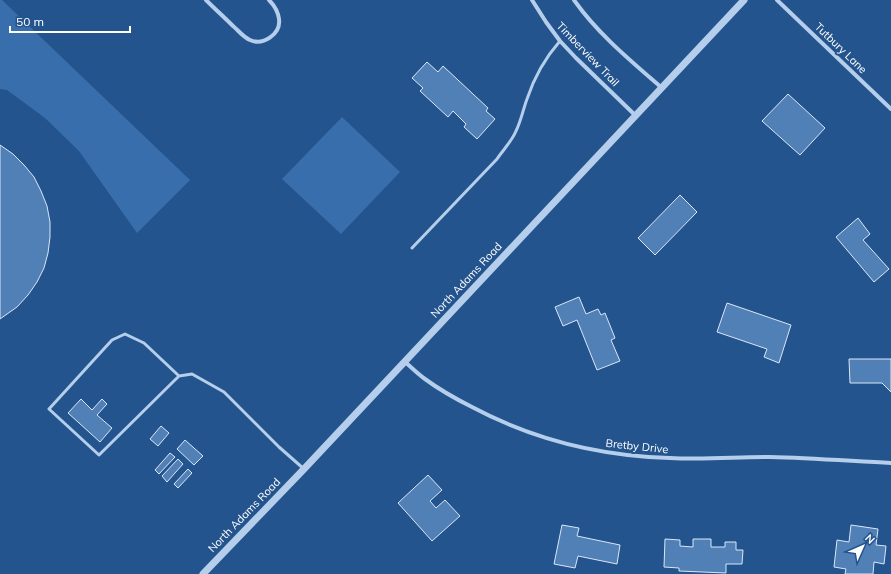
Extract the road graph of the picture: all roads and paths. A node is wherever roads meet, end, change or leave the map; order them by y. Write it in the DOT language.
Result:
graph roads {
  1 [pos="206,0"];
  2 [pos="269,0"];
  3 [pos="532,0"];
  4 [pos="574,0"];
  5 [pos="744,0"];
  6 [pos="777,0"];
  7 [pos="560,41"];
  8 [pos="662,88"];
  9 [pos="891,109"];
  10 [pos="636,116"];
  11 [pos="412,248"];
  12 [pos="404,361"];
  13 [pos="179,376"];
  14 [pos="891,463"];
  15 [pos="304,469"];
  16 [pos="203,574"];
  1 -- 2 [label="street"];
  3 -- 7 [label="street, Timberview Trail"];
  4 -- 8 [label="street"];
  5 -- 8 [label="street, North Adams Road"];
  6 -- 9 [label="street, Tutbury Lane"];
  7 -- 10 [label="street, Timberview Trail"];
  7 -- 11 [label="lane"];
  8 -- 10 [label="street, North Adams Road"];
  10 -- 12 [label="street, North Adams Road"];
  12 -- 14 [label="street, Bretby Drive"];
  12 -- 15 [label="street, North Adams Road"];
  13 -- 13 [label="lane"];
  13 -- 15 [label="lane"];
  15 -- 16 [label="street, North Adams Road"];
}
